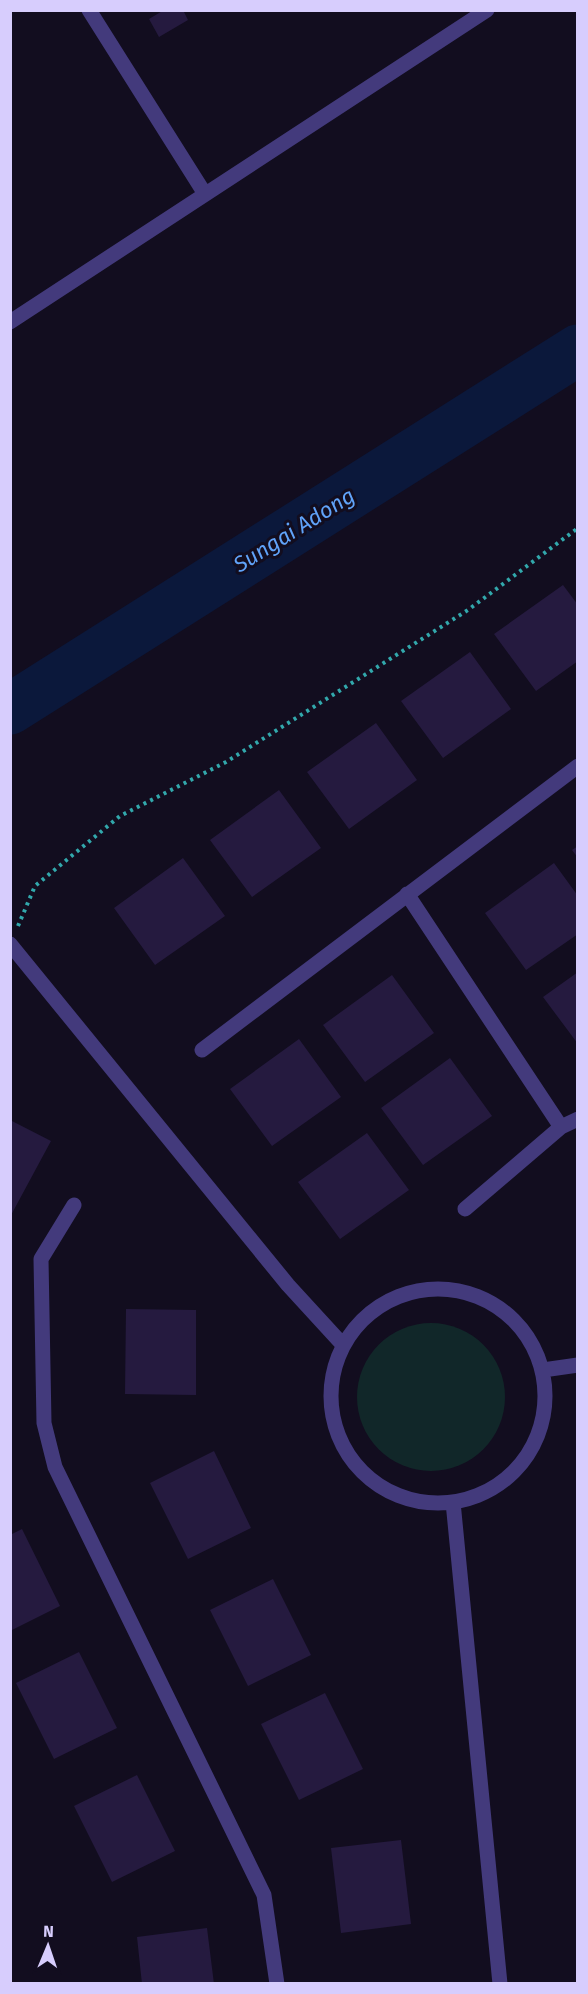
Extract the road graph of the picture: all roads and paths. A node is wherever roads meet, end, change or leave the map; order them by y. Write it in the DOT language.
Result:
graph roads {
  1 [pos="89,10"];
  2 [pos="487,10"];
  3 [pos="205,194"];
  4 [pos="10,322"];
  5 [pos="578,528"];
  6 [pos="578,766"];
  7 [pos="407,894"];
  8 [pos="13,939"];
  9 [pos="202,1050"];
  10 [pos="578,1119"];
  11 [pos="561,1127"];
  12 [pos="74,1205"];
  13 [pos="465,1209"];
  14 [pos="343,1345"];
  15 [pos="578,1365"];
  16 [pos="543,1370"];
  17 [pos="453,1502"];
  18 [pos="277,1983"];
  19 [pos="500,1983"];
  1 -- 3 [label="street"];
  2 -- 3 [label="street"];
  3 -- 4 [label="street"];
  5 -- 8 [label="path"];
  6 -- 7 [label="street"];
  7 -- 9 [label="street"];
  7 -- 11 [label="street"];
  8 -- 14 [label="street"];
  10 -- 11 [label="street"];
  11 -- 13 [label="street"];
  12 -- 18 [label="street"];
  14 -- 16 [label="street"];
  14 -- 17 [label="street"];
  15 -- 16 [label="street"];
  16 -- 17 [label="street"];
  17 -- 19 [label="street"];
}
